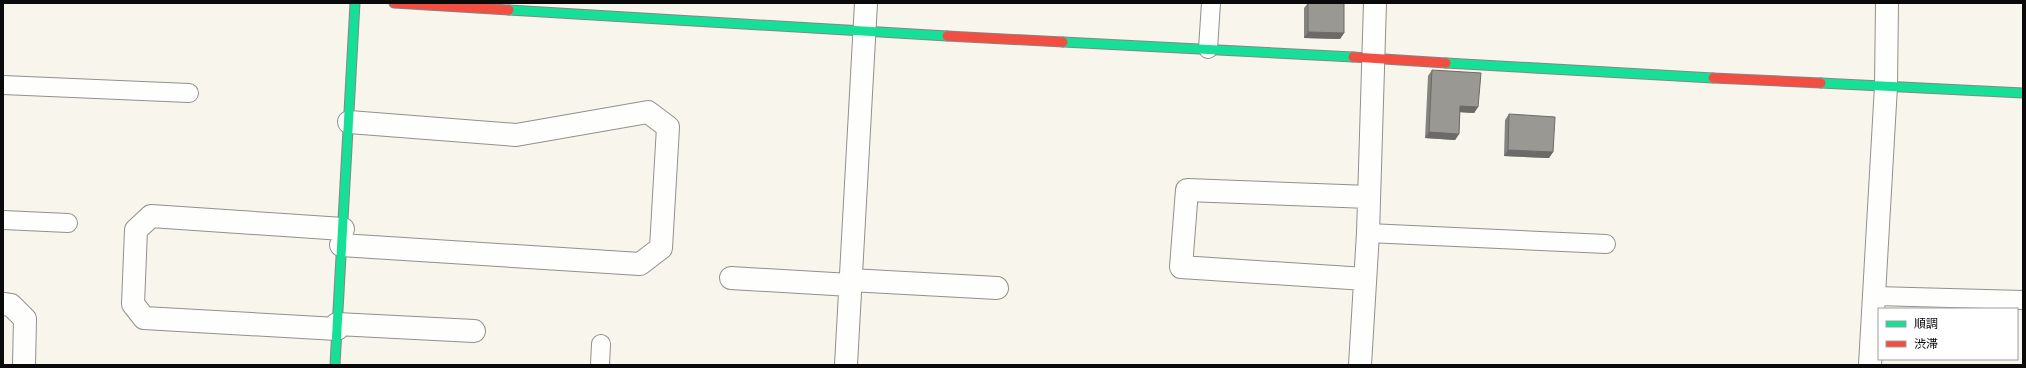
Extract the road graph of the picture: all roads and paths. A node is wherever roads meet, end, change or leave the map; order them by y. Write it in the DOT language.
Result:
graph roads {
  1 [pos="355,3"];
  2 [pos="394,3"];
  3 [pos="866,3"];
  4 [pos="1211,3"];
  5 [pos="1375,3"];
  6 [pos="1887,3"];
  7 [pos="594,9"];
  8 [pos="864,32"];
  9 [pos="1208,49"];
  10 [pos="1375,58"];
  11 [pos="3,85"];
  12 [pos="1886,86"];
  13 [pos="189,93"];
  14 [pos="2023,93"];
  15 [pos="349,122"];
  16 [pos="1369,197"];
  17 [pos="3,220"];
  18 [pos="68,223"];
  19 [pos="1368,233"];
  20 [pos="342,237"];
  21 [pos="1606,244"];
  22 [pos="730,278"];
  23 [pos="1365,279"];
  24 [pos="850,282"];
  25 [pos="997,288"];
  26 [pos="1875,296"];
  27 [pos="2023,300"];
  28 [pos="3,304"];
  29 [pos="337,327"];
  30 [pos="474,331"];
  31 [pos="601,344"];
  32 [pos="24,365"];
  33 [pos="335,365"];
  34 [pos="600,365"];
  35 [pos="846,365"];
  36 [pos="1360,365"];
  37 [pos="1870,365"];
  1 -- 15 [label="street"];
  2 -- 7 [label="street"];
  3 -- 8 [label="street"];
  4 -- 9 [label="lane"];
  5 -- 10 [label="street"];
  6 -- 12 [label="street"];
  7 -- 8 [label="street"];
  8 -- 9 [label="street"];
  8 -- 24 [label="street"];
  9 -- 10 [label="street"];
  10 -- 12 [label="street"];
  10 -- 16 [label="street"];
  11 -- 13 [label="lane"];
  12 -- 14 [label="street"];
  12 -- 26 [label="street"];
  15 -- 20 [label="street"];
  15 -- 20 [label="street"];
  16 -- 19 [label="street"];
  16 -- 23 [label="street"];
  17 -- 18 [label="lane"];
  19 -- 21 [label="lane"];
  19 -- 23 [label="street"];
  20 -- 29 [label="street"];
  20 -- 29 [label="street"];
  22 -- 24 [label="street"];
  23 -- 36 [label="street"];
  24 -- 25 [label="street"];
  24 -- 35 [label="street"];
  26 -- 27 [label="lane"];
  26 -- 37 [label="street"];
  28 -- 32 [label="street"];
  29 -- 30 [label="street"];
  29 -- 33 [label="street"];
  31 -- 34 [label="lane"];
}
